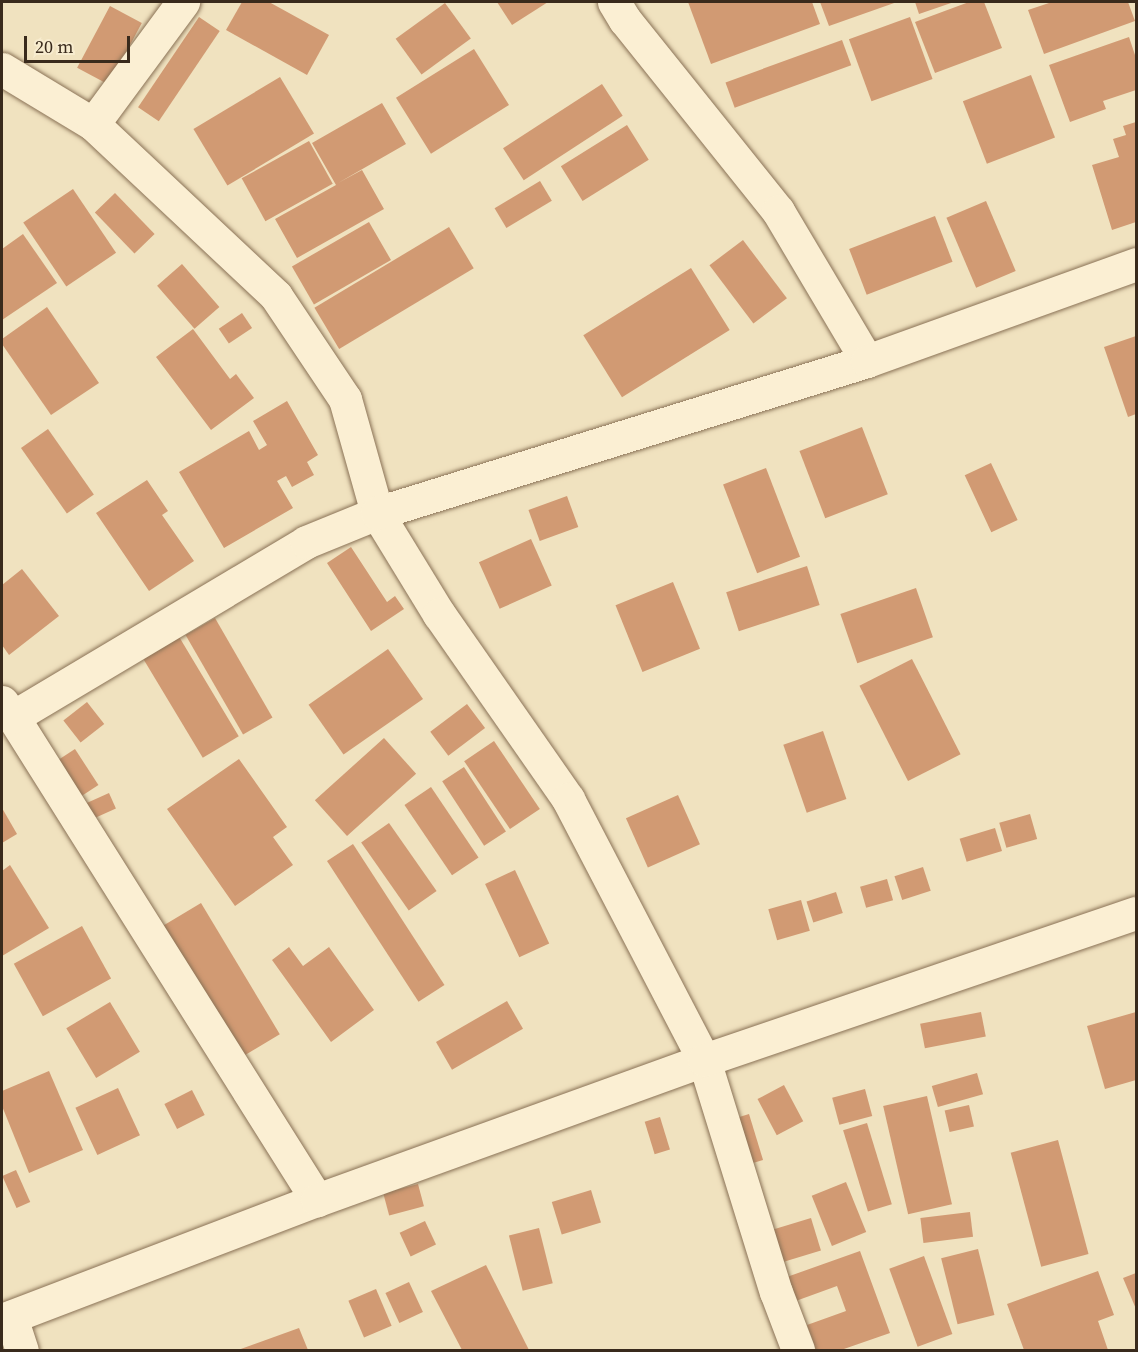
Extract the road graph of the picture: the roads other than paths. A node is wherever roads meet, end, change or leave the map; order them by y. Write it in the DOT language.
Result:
graph roads {
  1 [pos="183,2"];
  2 [pos="627,8"];
  3 [pos="2,69"];
  4 [pos="93,124"];
  5 [pos="1137,264"];
  6 [pos="867,361"];
  7 [pos="377,513"];
  8 [pos="7,710"];
  9 [pos="1137,913"];
  10 [pos="704,1060"];
  11 [pos="317,1200"];
  12 [pos="6,1319"];
  13 [pos="22,1350"];
  14 [pos="798,1350"];
  1 -- 4 [label="street"];
  2 -- 6 [label="street"];
  3 -- 4 [label="street"];
  4 -- 7 [label="street"];
  5 -- 6 [label="street"];
  6 -- 7 [label="street"];
  7 -- 8 [label="street"];
  7 -- 10 [label="street"];
  8 -- 11 [label="street"];
  9 -- 10 [label="street"];
  10 -- 11 [label="street"];
  10 -- 14 [label="street"];
  11 -- 12 [label="street"];
  12 -- 13 [label="street"];
}
